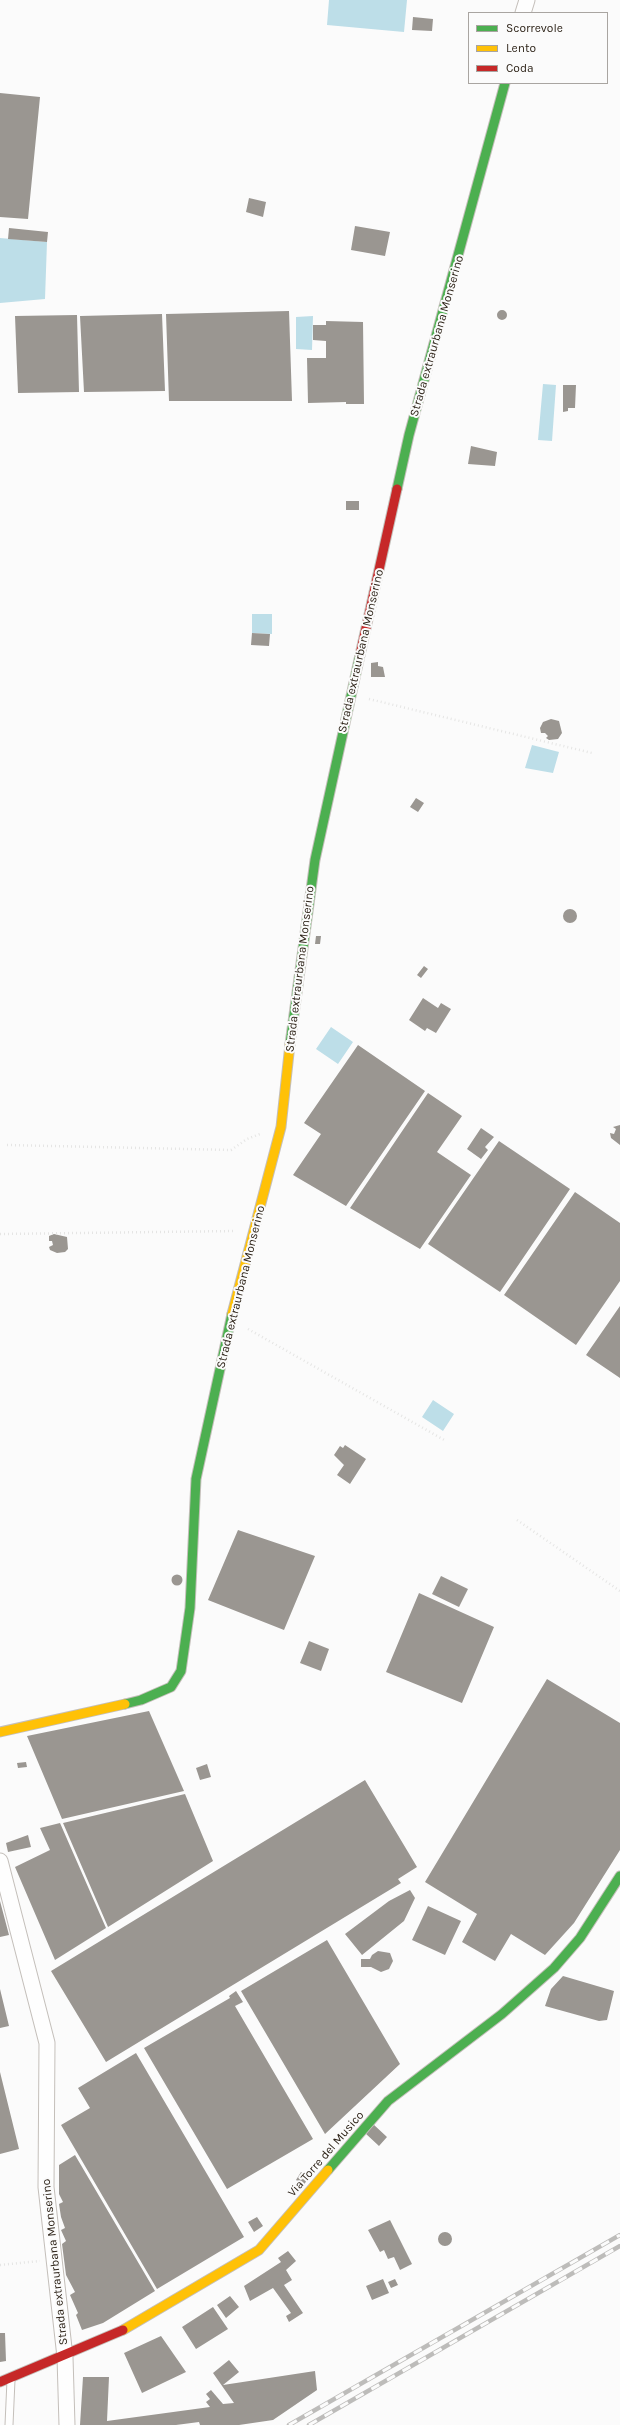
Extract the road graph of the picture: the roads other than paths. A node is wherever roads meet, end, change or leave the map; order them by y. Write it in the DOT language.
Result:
graph roads {
  1 [pos="527,0"];
  2 [pos="523,12"];
  3 [pos="505,84"];
  4 [pos="0,1732"];
  5 [pos="0,1861"];
  6 [pos="620,1876"];
  7 [pos="65,2357"];
  8 [pos="11,2378"];
  9 [pos="0,2382"];
  10 [pos="9,2425"];
  11 [pos="67,2425"];
  1 -- 2 [label="street"];
  3 -- 4 [label="street, Strada extraurbana Monserino"];
  5 -- 7 [label="street, Strada extraurbana Monserino"];
  6 -- 7 [label="street, Via Torre del Musico"];
  7 -- 8 [label="street, Via Torre del Musico"];
  7 -- 11 [label="street, Strada extraurbana Monserino"];
  8 -- 9 [label="street, Via Torre del Musico"];
  8 -- 10 [label="lane"];
}
